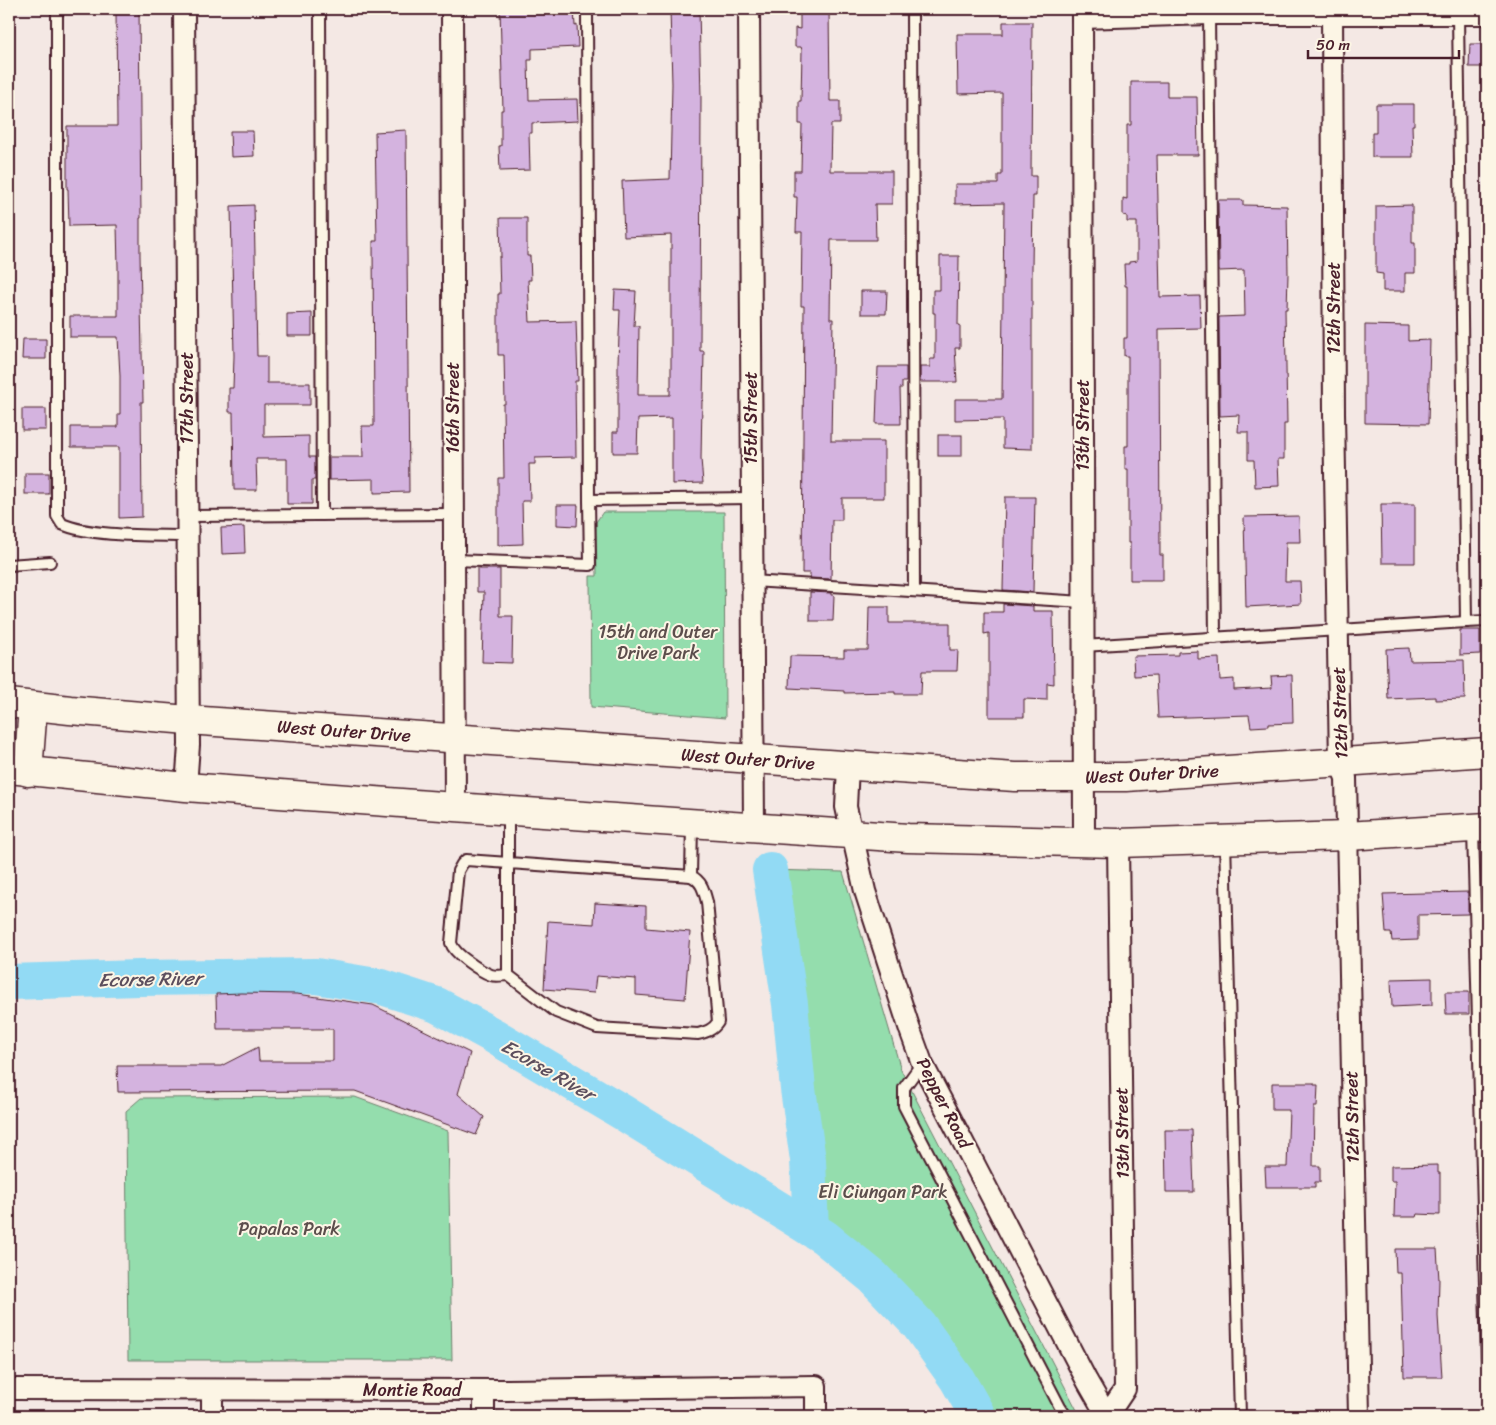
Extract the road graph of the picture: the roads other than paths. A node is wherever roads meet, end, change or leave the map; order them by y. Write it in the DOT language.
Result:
graph roads {
  1 [pos="57,9"];
  2 [pos="184,9"];
  3 [pos="320,9"];
  4 [pos="452,9"];
  5 [pos="587,9"];
  6 [pos="749,9"];
  7 [pos="912,9"];
  8 [pos="1332,12"];
  9 [pos="1082,13"];
  10 [pos="1208,14"];
  11 [pos="1458,14"];
  12 [pos="1487,14"];
  13 [pos="751,498"];
  14 [pos="589,500"];
  15 [pos="454,514"];
  16 [pos="322,515"];
  17 [pos="187,526"];
  18 [pos="454,560"];
  19 [pos="50,562"];
  20 [pos="9,566"];
  21 [pos="752,581"];
  22 [pos="914,591"];
  23 [pos="1083,602"];
  24 [pos="1487,621"];
  25 [pos="1466,622"];
  26 [pos="1338,630"];
  27 [pos="1215,638"];
  28 [pos="1083,646"];
  29 [pos="21,705"];
  30 [pos="188,720"];
  31 [pos="455,739"];
  32 [pos="1487,752"];
  33 [pos="754,759"];
  34 [pos="1340,763"];
  35 [pos="848,766"];
  36 [pos="18,771"];
  37 [pos="1083,777"];
  38 [pos="186,787"];
  39 [pos="454,807"];
  40 [pos="508,811"];
  41 [pos="692,823"];
  42 [pos="754,827"];
  43 [pos="1480,827"];
  44 [pos="852,834"];
  45 [pos="1347,836"];
  46 [pos="1225,840"];
  47 [pos="1084,842"];
  48 [pos="1118,843"];
  49 [pos="508,862"];
  50 [pos="692,876"];
  51 [pos="508,975"];
  52 [pos="922,1062"];
  53 [pos="1487,1361"];
  54 [pos="9,1389"];
  55 [pos="212,1390"];
  56 [pos="484,1390"];
  57 [pos="212,1416"];
  58 [pos="484,1416"];
  59 [pos="816,1416"];
  60 [pos="1066,1416"];
  61 [pos="1107,1416"];
  62 [pos="1240,1416"];
  63 [pos="1359,1416"];
  1 -- 17 [label="lane"];
  2 -- 17 [label="street, 17th Street"];
  3 -- 16 [label="lane"];
  4 -- 15 [label="street, 16th Street"];
  5 -- 14 [label="lane"];
  6 -- 13 [label="street, 15th Street"];
  7 -- 22 [label="lane"];
  8 -- 10 [label="street"];
  8 -- 11 [label="street"];
  8 -- 26 [label="street, 12th Street"];
  9 -- 10 [label="street"];
  9 -- 23 [label="street, 13th Street"];
  10 -- 27 [label="lane"];
  11 -- 12 [label="street"];
  11 -- 25 [label="lane"];
  13 -- 14 [label="lane"];
  13 -- 21 [label="street, 15th Street"];
  14 -- 18 [label="lane"];
  15 -- 16 [label="lane"];
  15 -- 18 [label="street, 16th Street"];
  16 -- 17 [label="lane"];
  17 -- 30 [label="street, 17th Street"];
  18 -- 31 [label="street, 16th Street"];
  19 -- 20 [label="lane"];
  21 -- 22 [label="lane"];
  21 -- 33 [label="street, 15th Street"];
  22 -- 23 [label="lane"];
  23 -- 28 [label="street, 13th Street"];
  24 -- 25 [label="lane"];
  25 -- 26 [label="lane"];
  26 -- 27 [label="lane"];
  26 -- 34 [label="street, 12th Street"];
  27 -- 28 [label="lane"];
  28 -- 37 [label="street, 13th Street"];
  29 -- 30 [label="main road, West Outer Drive"];
  29 -- 36 [label="main road"];
  30 -- 31 [label="main road, West Outer Drive"];
  30 -- 38 [label="street, 17th Street"];
  31 -- 33 [label="main road, West Outer Drive"];
  31 -- 39 [label="street, 16th Street"];
  32 -- 34 [label="main road, West Outer Drive"];
  33 -- 35 [label="main road, West Outer Drive"];
  33 -- 42 [label="street, 15th Street"];
  34 -- 37 [label="main road, West Outer Drive"];
  34 -- 45 [label="street, 12th Street"];
  35 -- 37 [label="main road, West Outer Drive"];
  35 -- 44 [label="street, Pepper Road"];
  36 -- 38 [label="main road"];
  37 -- 47 [label="street, 13th Street"];
  38 -- 39 [label="main road"];
  39 -- 40 [label="main road"];
  40 -- 41 [label="main road"];
  40 -- 49 [label="lane"];
  41 -- 42 [label="main road"];
  41 -- 50 [label="lane"];
  42 -- 44 [label="main road"];
  43 -- 45 [label="main road"];
  43 -- 53 [label="lane"];
  44 -- 47 [label="main road"];
  44 -- 52 [label="street, Pepper Road"];
  45 -- 46 [label="main road"];
  45 -- 63 [label="street, 12th Street"];
  46 -- 48 [label="main road"];
  46 -- 62 [label="lane"];
  47 -- 48 [label="main road"];
  48 -- 61 [label="street, 13th Street"];
  49 -- 50 [label="lane"];
  49 -- 51 [label="lane"];
  49 -- 51 [label="lane"];
  50 -- 51 [label="lane"];
  52 -- 60 [label="lane"];
  52 -- 61 [label="street, Pepper Road"];
  54 -- 55 [label="street, Montie Road"];
  55 -- 56 [label="street, Montie Road"];
  55 -- 57 [label="street"];
  56 -- 58 [label="street"];
  56 -- 59 [label="street, Montie Road"];
}
